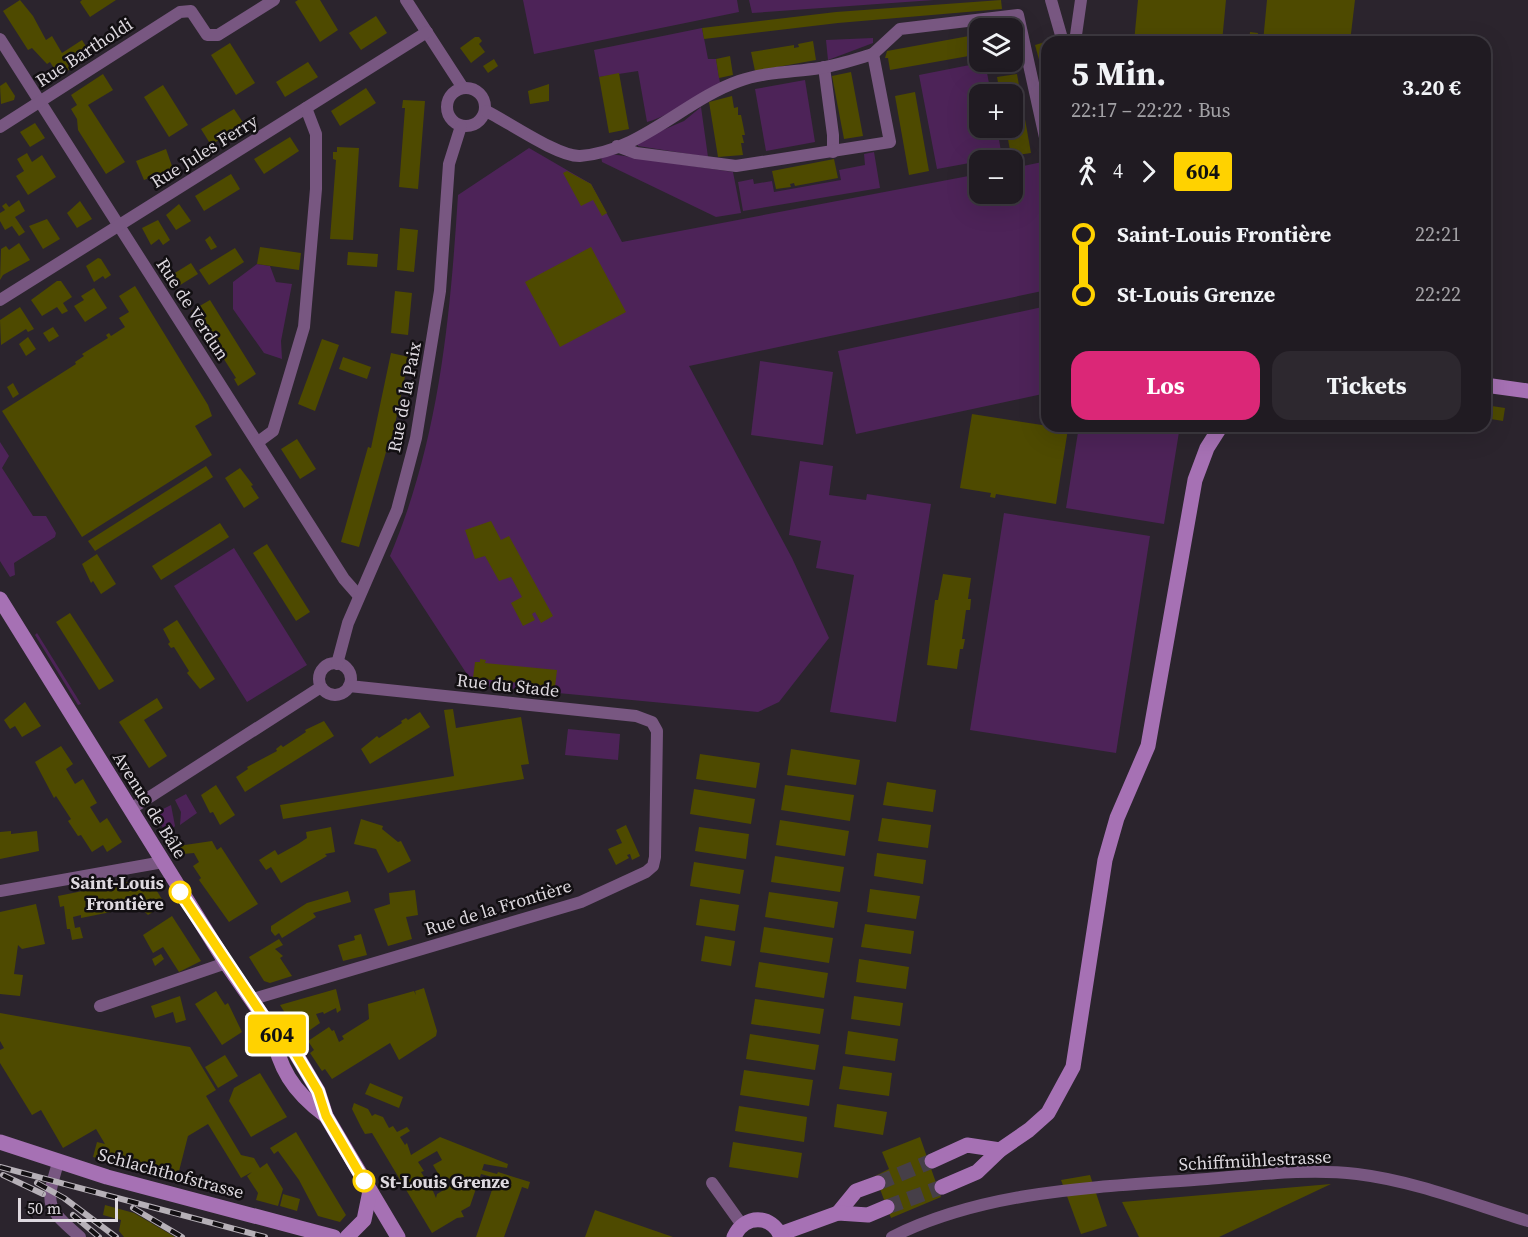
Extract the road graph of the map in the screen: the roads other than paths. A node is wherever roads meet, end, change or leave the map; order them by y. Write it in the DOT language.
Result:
graph roads {
  1 [pos="274,0"];
  2 [pos="406,0"];
  3 [pos="1051,0"];
  4 [pos="1081,0"];
  5 [pos="427,32"];
  6 [pos="1061,36"];
  7 [pos="1077,36"];
  8 [pos="0,39"];
  9 [pos="873,54"];
  10 [pos="824,67"];
  11 [pos="464,88"];
  12 [pos="39,102"];
  13 [pos="306,108"];
  14 [pos="486,111"];
  15 [pos="1041,119"];
  16 [pos="461,126"];
  17 [pos="0,127"];
  18 [pos="617,146"];
  19 [pos="832,152"];
  20 [pos="117,226"];
  21 [pos="0,300"];
  22 [pos="1491,386"];
  23 [pos="1528,391"];
  24 [pos="1217,432"];
  25 [pos="258,442"];
  26 [pos="360,596"];
  27 [pos="0,599"];
  28 [pos="337,664"];
  29 [pos="349,686"];
  30 [pos="321,687"];
  31 [pos="657,731"];
  32 [pos="131,809"];
  33 [pos="163,862"];
  34 [pos="0,891"];
  35 [pos="226,963"];
  36 [pos="253,999"];
  37 [pos="100,1006"];
  38 [pos="271,1028"];
  39 [pos="326,1116"];
  40 [pos="0,1142"];
  41 [pos="1000,1150"];
  42 [pos="932,1161"];
  43 [pos="58,1162"];
  44 [pos="878,1182"];
  45 [pos="712,1183"];
  46 [pos="942,1186"];
  47 [pos="370,1191"];
  48 [pos="887,1207"];
  49 [pos="838,1213"];
  50 [pos="1528,1221"];
  51 [pos="738,1231"];
  52 [pos="781,1235"];
  53 [pos="80,1237"];
  54 [pos="334,1237"];
  55 [pos="347,1237"];
  56 [pos="398,1237"];
  57 [pos="892,1237"];
  1 -- 12 [label="street, Rue Bartholdi"];
  2 -- 5 [label="street"];
  3 -- 6 [label="street"];
  4 -- 7 [label="street"];
  5 -- 11 [label="street"];
  5 -- 13 [label="street, Rue Jules Ferry"];
  8 -- 12 [label="street, Rue de Verdun"];
  9 -- 10 [label="street"];
  9 -- 15 [label="street"];
  9 -- 19 [label="street"];
  10 -- 18 [label="street"];
  10 -- 19 [label="street"];
  11 -- 14 [label="street"];
  11 -- 16 [label="street"];
  12 -- 17 [label="street, Rue Bartholdi"];
  12 -- 20 [label="street, Rue de Verdun"];
  13 -- 20 [label="street, Rue Jules Ferry"];
  13 -- 25 [label="street"];
  14 -- 16 [label="street"];
  14 -- 18 [label="street"];
  16 -- 26 [label="street, Rue de la Paix"];
  18 -- 19 [label="street"];
  20 -- 21 [label="street, Rue Jules Ferry"];
  20 -- 25 [label="street, Rue de Verdun"];
  22 -- 23 [label="main road"];
  24 -- 41 [label="main road"];
  25 -- 26 [label="street, Rue de Verdun"];
  26 -- 28 [label="street, Rue de la Paix"];
  27 -- 32 [label="main road, Avenue de Bâle"];
  28 -- 29 [label="street"];
  28 -- 30 [label="street"];
  29 -- 30 [label="street"];
  29 -- 31 [label="street, Rue du Stade"];
  30 -- 32 [label="street"];
  31 -- 36 [label="street, Rue de la Frontière"];
  32 -- 33 [label="main road, Avenue de Bâle"];
  33 -- 34 [label="street"];
  33 -- 35 [label="main road, Avenue de Bâle"];
  35 -- 36 [label="main road, Avenue de Bâle"];
  35 -- 37 [label="street"];
  36 -- 38 [label="main road, Avenue de Bâle"];
  38 -- 39 [label="main road, Avenue de Bâle"];
  38 -- 39 [label="main road, Avenue de Bâle"];
  39 -- 47 [label="main road"];
  40 -- 43 [label="main road, Schlachthofstrasse"];
  41 -- 42 [label="main road"];
  41 -- 46 [label="main road"];
  43 -- 53 [label="street"];
  43 -- 54 [label="main road, Schlachthofstrasse"];
  44 -- 49 [label="main road"];
  45 -- 51 [label="street"];
  47 -- 55 [label="main road"];
  47 -- 56 [label="main road"];
  48 -- 49 [label="main road"];
  49 -- 52 [label="main road"];
  50 -- 57 [label="street, Schiffmühlestrasse"];
  51 -- 52 [label="main road"];
}
